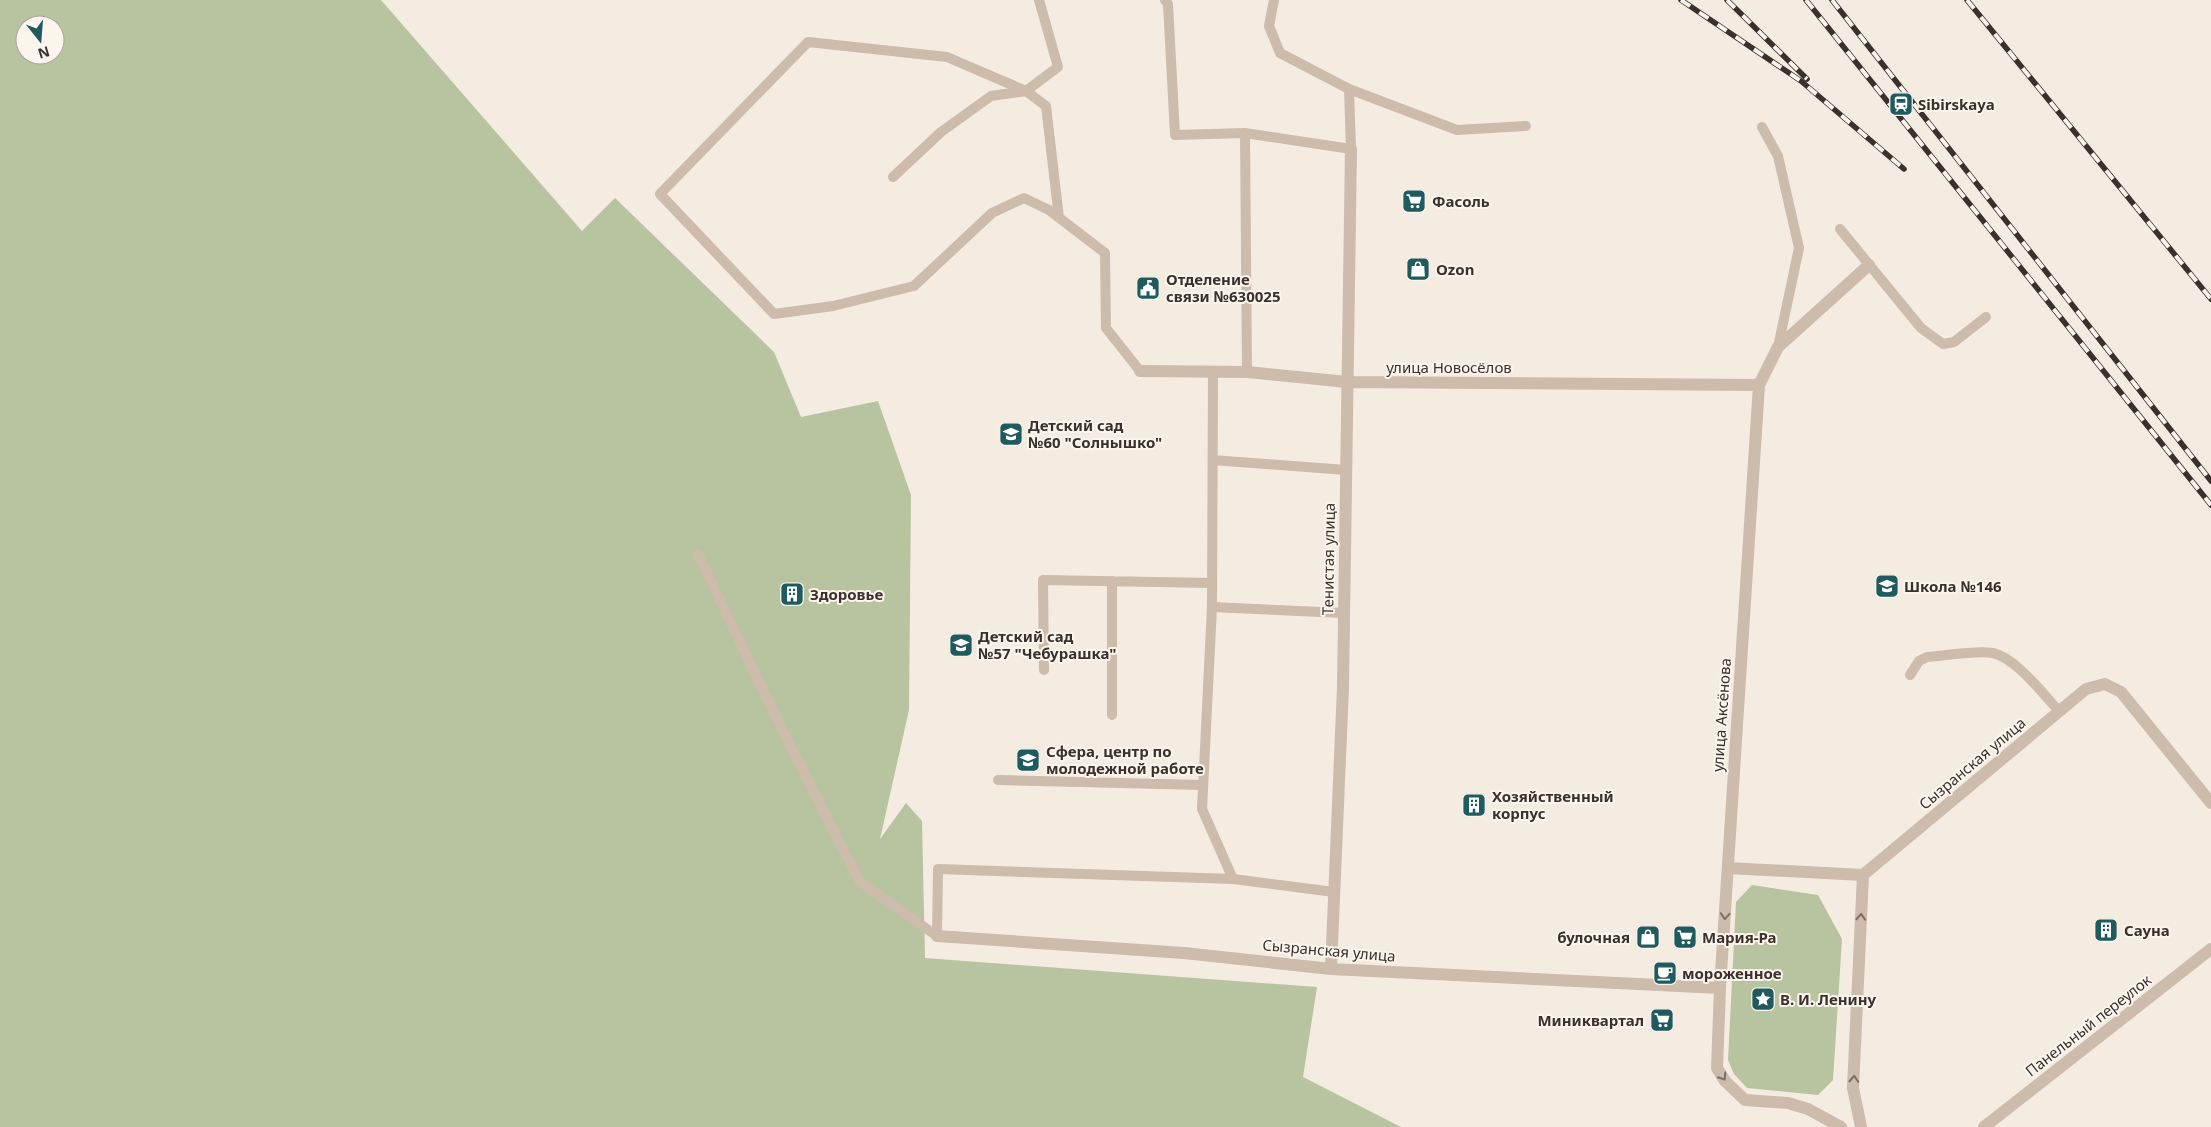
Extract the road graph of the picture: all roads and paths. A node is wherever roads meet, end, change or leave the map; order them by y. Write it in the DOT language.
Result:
graph roads {
  1 [pos="1039,0"];
  2 [pos="1166,0"];
  3 [pos="1274,0"];
  4 [pos="1349,89"];
  5 [pos="1026,90"];
  6 [pos="1526,126"];
  7 [pos="1762,127"];
  8 [pos="1245,133"];
  9 [pos="1351,149"];
  10 [pos="893,177"];
  11 [pos="1059,218"];
  12 [pos="1840,229"];
  13 [pos="1869,265"];
  14 [pos="1986,317"];
  15 [pos="1778,347"];
  16 [pos="1140,371"];
  17 [pos="1213,372"];
  18 [pos="1246,372"];
  19 [pos="1347,382"];
  20 [pos="1758,385"];
  21 [pos="1213,460"];
  22 [pos="1346,470"];
  23 [pos="698,554"];
  24 [pos="1112,581"];
  25 [pos="1212,582"];
  26 [pos="1212,607"];
  27 [pos="1344,613"];
  28 [pos="1044,670"];
  29 [pos="1910,675"];
  30 [pos="2059,711"];
  31 [pos="1112,715"];
  32 [pos="998,780"];
  33 [pos="1203,785"];
  34 [pos="2211,803"];
  35 [pos="1728,868"];
  36 [pos="1864,875"];
  37 [pos="1233,879"];
  38 [pos="1334,892"];
  39 [pos="937,936"];
  40 [pos="2211,949"];
  41 [pos="1331,969"];
  42 [pos="1720,988"];
  43 [pos="1841,1127"];
  44 [pos="1861,1127"];
  45 [pos="1984,1127"];
  1 -- 5 [label="lane"];
  2 -- 8 [label="lane"];
  3 -- 4 [label="lane"];
  4 -- 6 [label="lane"];
  4 -- 9 [label="lane"];
  5 -- 10 [label="lane"];
  5 -- 11 [label="lane"];
  5 -- 11 [label="lane"];
  7 -- 15 [label="lane"];
  8 -- 9 [label="lane"];
  8 -- 18 [label="lane"];
  9 -- 19 [label="street, Тенистая улица"];
  11 -- 16 [label="lane"];
  12 -- 13 [label="lane"];
  13 -- 14 [label="lane"];
  13 -- 15 [label="street, улица Аксёнова"];
  15 -- 20 [label="street, улица Аксёнова"];
  16 -- 17 [label="street, улица Новосёлов"];
  17 -- 18 [label="street, улица Новосёлов"];
  17 -- 21 [label="lane"];
  18 -- 19 [label="street, улица Новосёлов"];
  19 -- 20 [label="street, улица Новосёлов"];
  19 -- 22 [label="street, Тенистая улица"];
  20 -- 35 [label="street, улица Аксёнова"];
  21 -- 22 [label="lane"];
  21 -- 25 [label="lane"];
  22 -- 27 [label="street, Тенистая улица"];
  23 -- 39 [label="lane"];
  24 -- 25 [label="lane"];
  24 -- 28 [label="lane"];
  24 -- 31 [label="lane"];
  25 -- 26 [label="lane"];
  26 -- 27 [label="lane"];
  26 -- 33 [label="lane"];
  27 -- 38 [label="street, Тенистая улица"];
  29 -- 30 [label="lane"];
  30 -- 34 [label="street, Сызранская улица"];
  30 -- 36 [label="street, Сызранская улица"];
  32 -- 33 [label="lane"];
  33 -- 37 [label="lane"];
  35 -- 36 [label="street"];
  35 -- 42 [label="street, улица Аксёнова, one-way"];
  44 -- 36 [label="street, one-way"];
  37 -- 38 [label="lane"];
  37 -- 39 [label="lane"];
  38 -- 41 [label="street, Тенистая улица"];
  39 -- 41 [label="street, Сызранская улица"];
  40 -- 45 [label="street, Панельный переулок"];
  41 -- 42 [label="street, Сызранская улица"];
  42 -- 43 [label="street, улица Аксёнова, one-way"];
}
